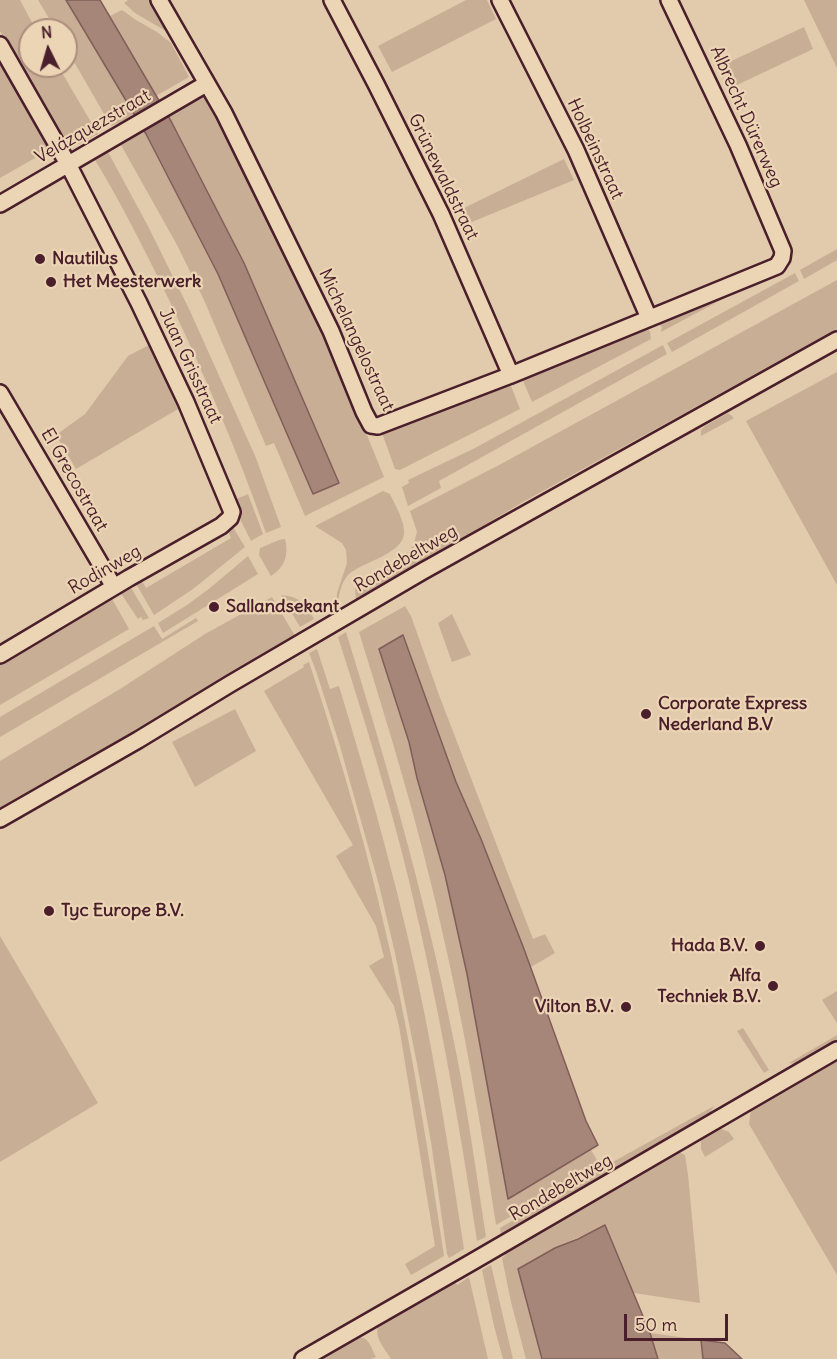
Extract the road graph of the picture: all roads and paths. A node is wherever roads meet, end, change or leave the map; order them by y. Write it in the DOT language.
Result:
graph roads {
  1 [pos="159,0"];
  2 [pos="332,0"];
  3 [pos="500,0"];
  4 [pos="669,0"];
  5 [pos="0,45"];
  6 [pos="206,84"];
  7 [pos="68,164"];
  8 [pos="0,204"];
  9 [pos="783,251"];
  10 [pos="649,318"];
  11 [pos="837,340"];
  12 [pos="511,375"];
  13 [pos="0,393"];
  14 [pos="230,518"];
  15 [pos="114,587"];
  16 [pos="0,655"];
  17 [pos="0,819"];
  18 [pos="837,1050"];
  19 [pos="303,1359"];
  1 -- 6 [label="street, Michelangelostraat"];
  2 -- 12 [label="street, Grünewaldstraat"];
  3 -- 10 [label="street, Holbeinstraat"];
  4 -- 9 [label="street, Albrecht Dürerweg"];
  5 -- 7 [label="street, Juan Grisstraat"];
  6 -- 7 [label="street, Velázquezstraat"];
  6 -- 12 [label="street, Michelangelostraat"];
  7 -- 8 [label="street, Velázquezstraat"];
  7 -- 14 [label="street, Juan Grisstraat"];
  9 -- 10 [label="street, Michelangelostraat"];
  10 -- 12 [label="street, Michelangelostraat"];
  11 -- 17 [label="street, Rondebeltweg"];
  13 -- 15 [label="street, El Grecostraat"];
  14 -- 15 [label="street, Rodinweg"];
  15 -- 16 [label="street, Rodinweg"];
  18 -- 19 [label="street, Rondebeltweg"];
}
